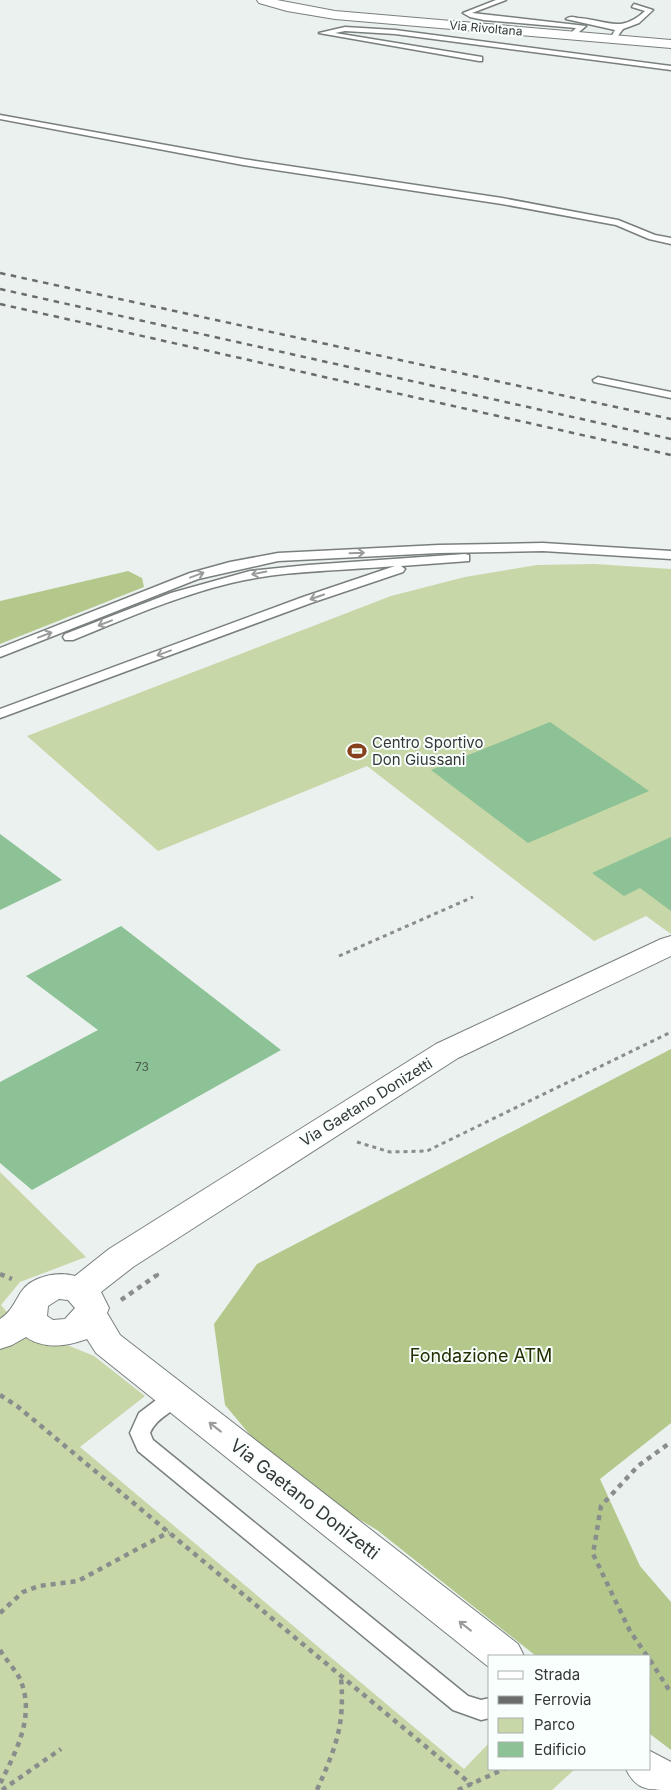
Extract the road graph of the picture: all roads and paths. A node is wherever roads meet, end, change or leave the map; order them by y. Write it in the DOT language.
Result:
graph roads {
  1 [pos="263,0"];
  2 [pos="278,0"];
  3 [pos="503,0"];
  4 [pos="634,6"];
  5 [pos="302,10"];
  6 [pos="473,10"];
  7 [pos="578,31"];
  8 [pos="617,34"];
  9 [pos="671,44"];
  10 [pos="479,59"];
  11 [pos="671,68"];
  12 [pos="0,117"];
  13 [pos="671,241"];
  14 [pos="598,380"];
  15 [pos="671,395"];
  16 [pos="671,555"];
  17 [pos="430,561"];
  18 [pos="671,564"];
  19 [pos="0,653"];
  20 [pos="0,664"];
  21 [pos="0,714"];
  22 [pos="473,897"];
  23 [pos="671,945"];
  24 [pos="339,956"];
  25 [pos="671,1032"];
  26 [pos="320,1131"];
  27 [pos="85,1303"];
  28 [pos="0,1336"];
  29 [pos="0,1396"];
  30 [pos="175,1396"];
  31 [pos="671,1442"];
  32 [pos="169,1532"];
  33 [pos="0,1613"];
  34 [pos="0,1650"];
  35 [pos="503,1655"];
  36 [pos="646,1655"];
  37 [pos="651,1662"];
  38 [pos="341,1676"];
  39 [pos="671,1693"];
  40 [pos="488,1708"];
  41 [pos="61,1749"];
  42 [pos="502,1770"];
  43 [pos="648,1770"];
  44 [pos="0,1784"];
  45 [pos="472,1785"];
  46 [pos="671,1787"];
  47 [pos="2,1790"];
  48 [pos="317,1790"];
  49 [pos="458,1790"];
  1 -- 5 [label="street, Via Rivoltana"];
  2 -- 5 [label="street, Via Rivoltana"];
  3 -- 6 [label="lane"];
  4 -- 8 [label="lane"];
  5 -- 7 [label="street, Via Rivoltana"];
  6 -- 7 [label="lane"];
  6 -- 8 [label="lane"];
  7 -- 8 [label="street, Via Rivoltana"];
  8 -- 9 [label="street, Via Rivoltana"];
  10 -- 11 [label="lane"];
  12 -- 13 [label="lane"];
  14 -- 15 [label="lane"];
  19 -- 16 [label="lane, one-way"];
  17 -- 18 [label="lane"];
  17 -- 20 [label="lane, one-way"];
  17 -- 21 [label="lane, one-way"];
  22 -- 24 [label="path"];
  23 -- 26 [label="street, Via Gaetano Donizetti"];
  25 -- 26 [label="path"];
  26 -- 27 [label="street, Via Gaetano Donizetti"];
  27 -- 28 [label="street"];
  27 -- 30 [label="street, Via Gaetano Donizetti"];
  29 -- 32 [label="path"];
  35 -- 30 [label="street, Via Gaetano Donizetti, one-way"];
  30 -- 40 [label="lane"];
  31 -- 36 [label="path"];
  32 -- 33 [label="path"];
  32 -- 38 [label="path"];
  34 -- 44 [label="path"];
  37 -- 39 [label="path"];
  38 -- 45 [label="path"];
  38 -- 48 [label="path"];
  41 -- 47 [label="path"];
  42 -- 45 [label="path"];
  43 -- 46 [label="street"];
  45 -- 49 [label="path"];
}
